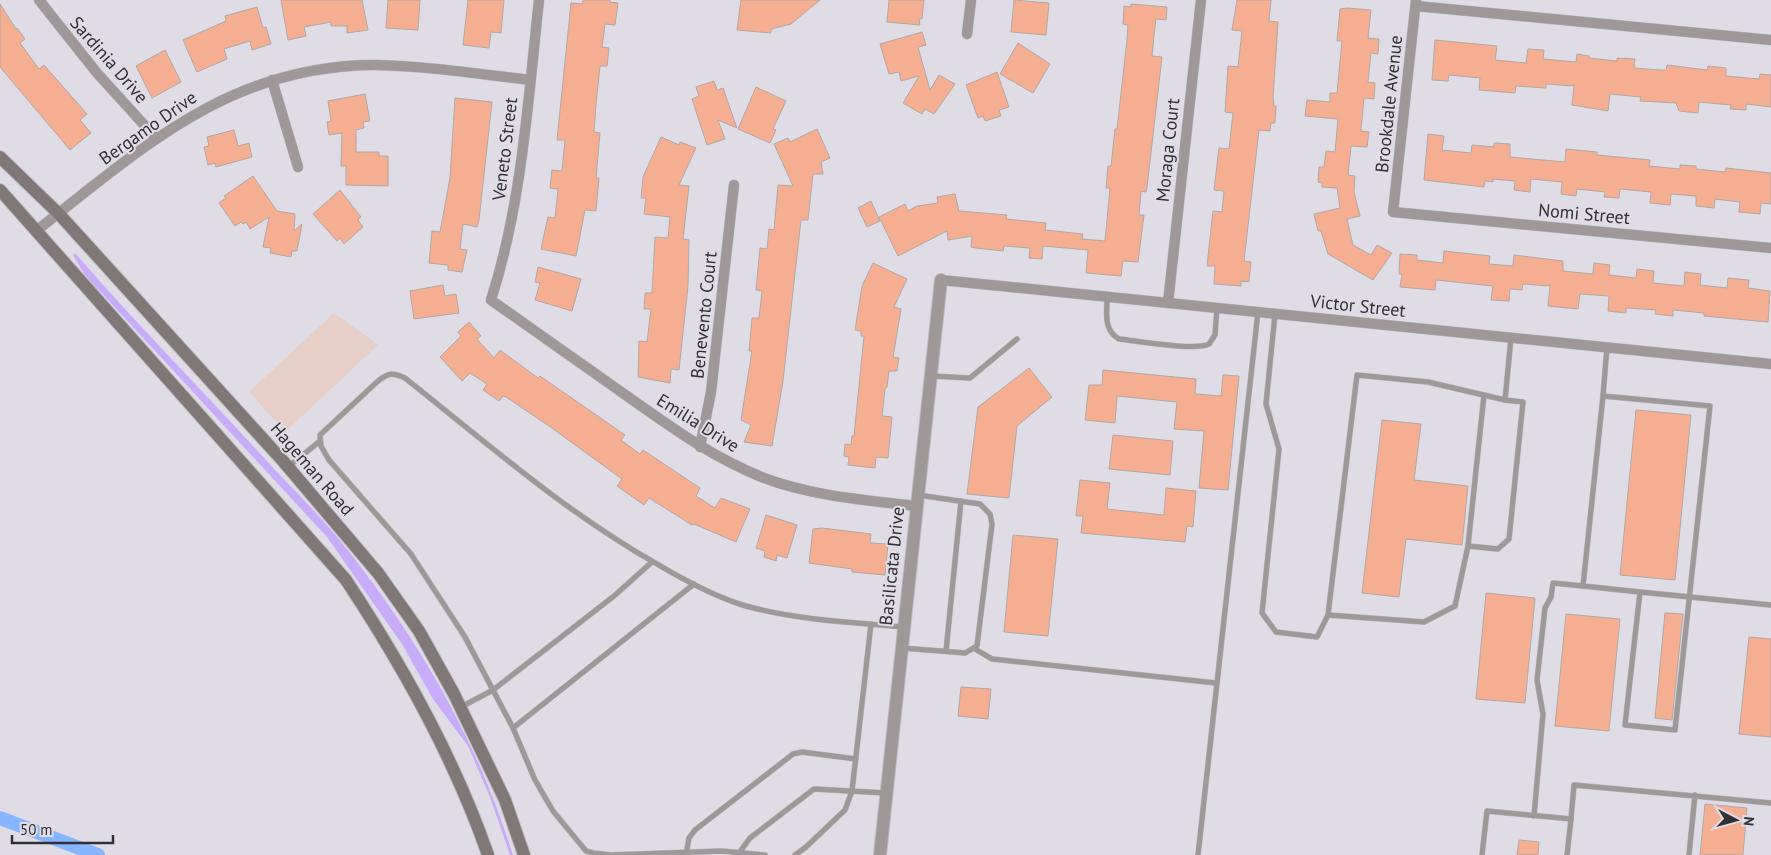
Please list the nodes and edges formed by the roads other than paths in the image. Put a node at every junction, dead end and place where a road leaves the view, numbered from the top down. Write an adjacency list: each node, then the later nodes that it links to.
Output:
1 (40, 0): 10 (street, Sardinia Drive)
2 (539, 0): 9 (street, Veneto Street)
3 (970, 0): 6 (street)
4 (1201, 0): 22 (street, Moraga Court)
5 (1416, 3): 7 (street); 15 (street, Brookdale Avenue)
6 (967, 34)
7 (1771, 40)
8 (272, 80): 9 (street, Bergamo Drive); 10 (street, Bergamo Drive); 12 (street)
9 (530, 80): 21 (street, Veneto Street)
10 (156, 138): 16 (street, Bergamo Drive)
11 (0, 157): 16 (main road, Hageman Road)
12 (298, 167)
13 (734, 185): 35 (street, Benevento Court)
14 (0, 190): 17 (main road)
15 (1393, 212): 18 (street, Nomi Street)
16 (59, 214): 17 (street, Bergamo Drive); 36 (main road, Hageman Road)
17 (36, 232): 65 (main road)
18 (1771, 248)
19 (941, 280): 20 (street, Victor Street); 30 (street, Basilicata Drive)
20 (1107, 297): 22 (street, Victor Street); 23 (lane)
21 (491, 300): 35 (street, Emilia Drive)
22 (1168, 303): 23 (street, Victor Street)
23 (1217, 308): 24 (street, Victor Street)
24 (1258, 312): 25 (street, Victor Street); 52 (lane)
25 (1275, 314): 26 (street, Victor Street); 46 (lane)
26 (1511, 338): 28 (street, Victor Street); 33 (lane)
27 (1018, 339): 30 (lane)
28 (1607, 347): 29 (street, Victor Street); 32 (lane)
29 (1771, 364)
30 (931, 376): 37 (street, Basilicata Drive)
31 (1484, 395): 33 (lane); 39 (lane); 46 (lane)
32 (1603, 396): 42 (lane); 44 (lane)
33 (1505, 400): 39 (lane)
34 (320, 441): 36 (lane); 40 (lane); 53 (lane)
35 (700, 447): 37 (street, Emilia Drive)
36 (288, 467): 54 (main road, Hageman Road)
37 (917, 501): 38 (lane); 48 (street, Basilicata Drive)
38 (961, 501): 50 (lane); 51 (lane)
39 (1468, 546): 46 (lane)
40 (652, 562): 41 (lane); 53 (lane)
41 (694, 584): 47 (lane); 55 (lane)
42 (1583, 586): 43 (lane); 61 (lane)
43 (1640, 592): 44 (lane); 44 (lane)
44 (1690, 597): 45 (lane)
45 (1771, 606)
46 (1328, 615)
47 (871, 624): 48 (lane); 56 (lane)
48 (904, 627): 49 (street, Basilicata Drive)
49 (901, 648): 51 (lane); 58 (street, Basilicata Drive)
50 (975, 649): 51 (lane); 52 (lane)
51 (946, 652)
52 (1216, 683): 70 (lane)
53 (493, 690): 54 (lane); 55 (lane)
54 (461, 708): 66 (main road, Hageman Road)
55 (513, 728): 64 (lane)
56 (856, 760): 57 (lane); 64 (lane)
57 (852, 791): 58 (lane); 63 (lane); 68 (lane)
58 (886, 793): 69 (street, Basilicata Drive)
59 (1694, 795): 60 (lane); 62 (lane); 73 (lane)
60 (1771, 802)
61 (1534, 816): 62 (lane); 71 (lane)
62 (1571, 819): 72 (lane)
63 (739, 852): 64 (lane); 67 (lane)
64 (686, 854)
65 (488, 855)
66 (524, 855)
67 (765, 855)
68 (795, 855)
69 (880, 855)
70 (1198, 855)
71 (1482, 855)
72 (1567, 855)
73 (1689, 855)

